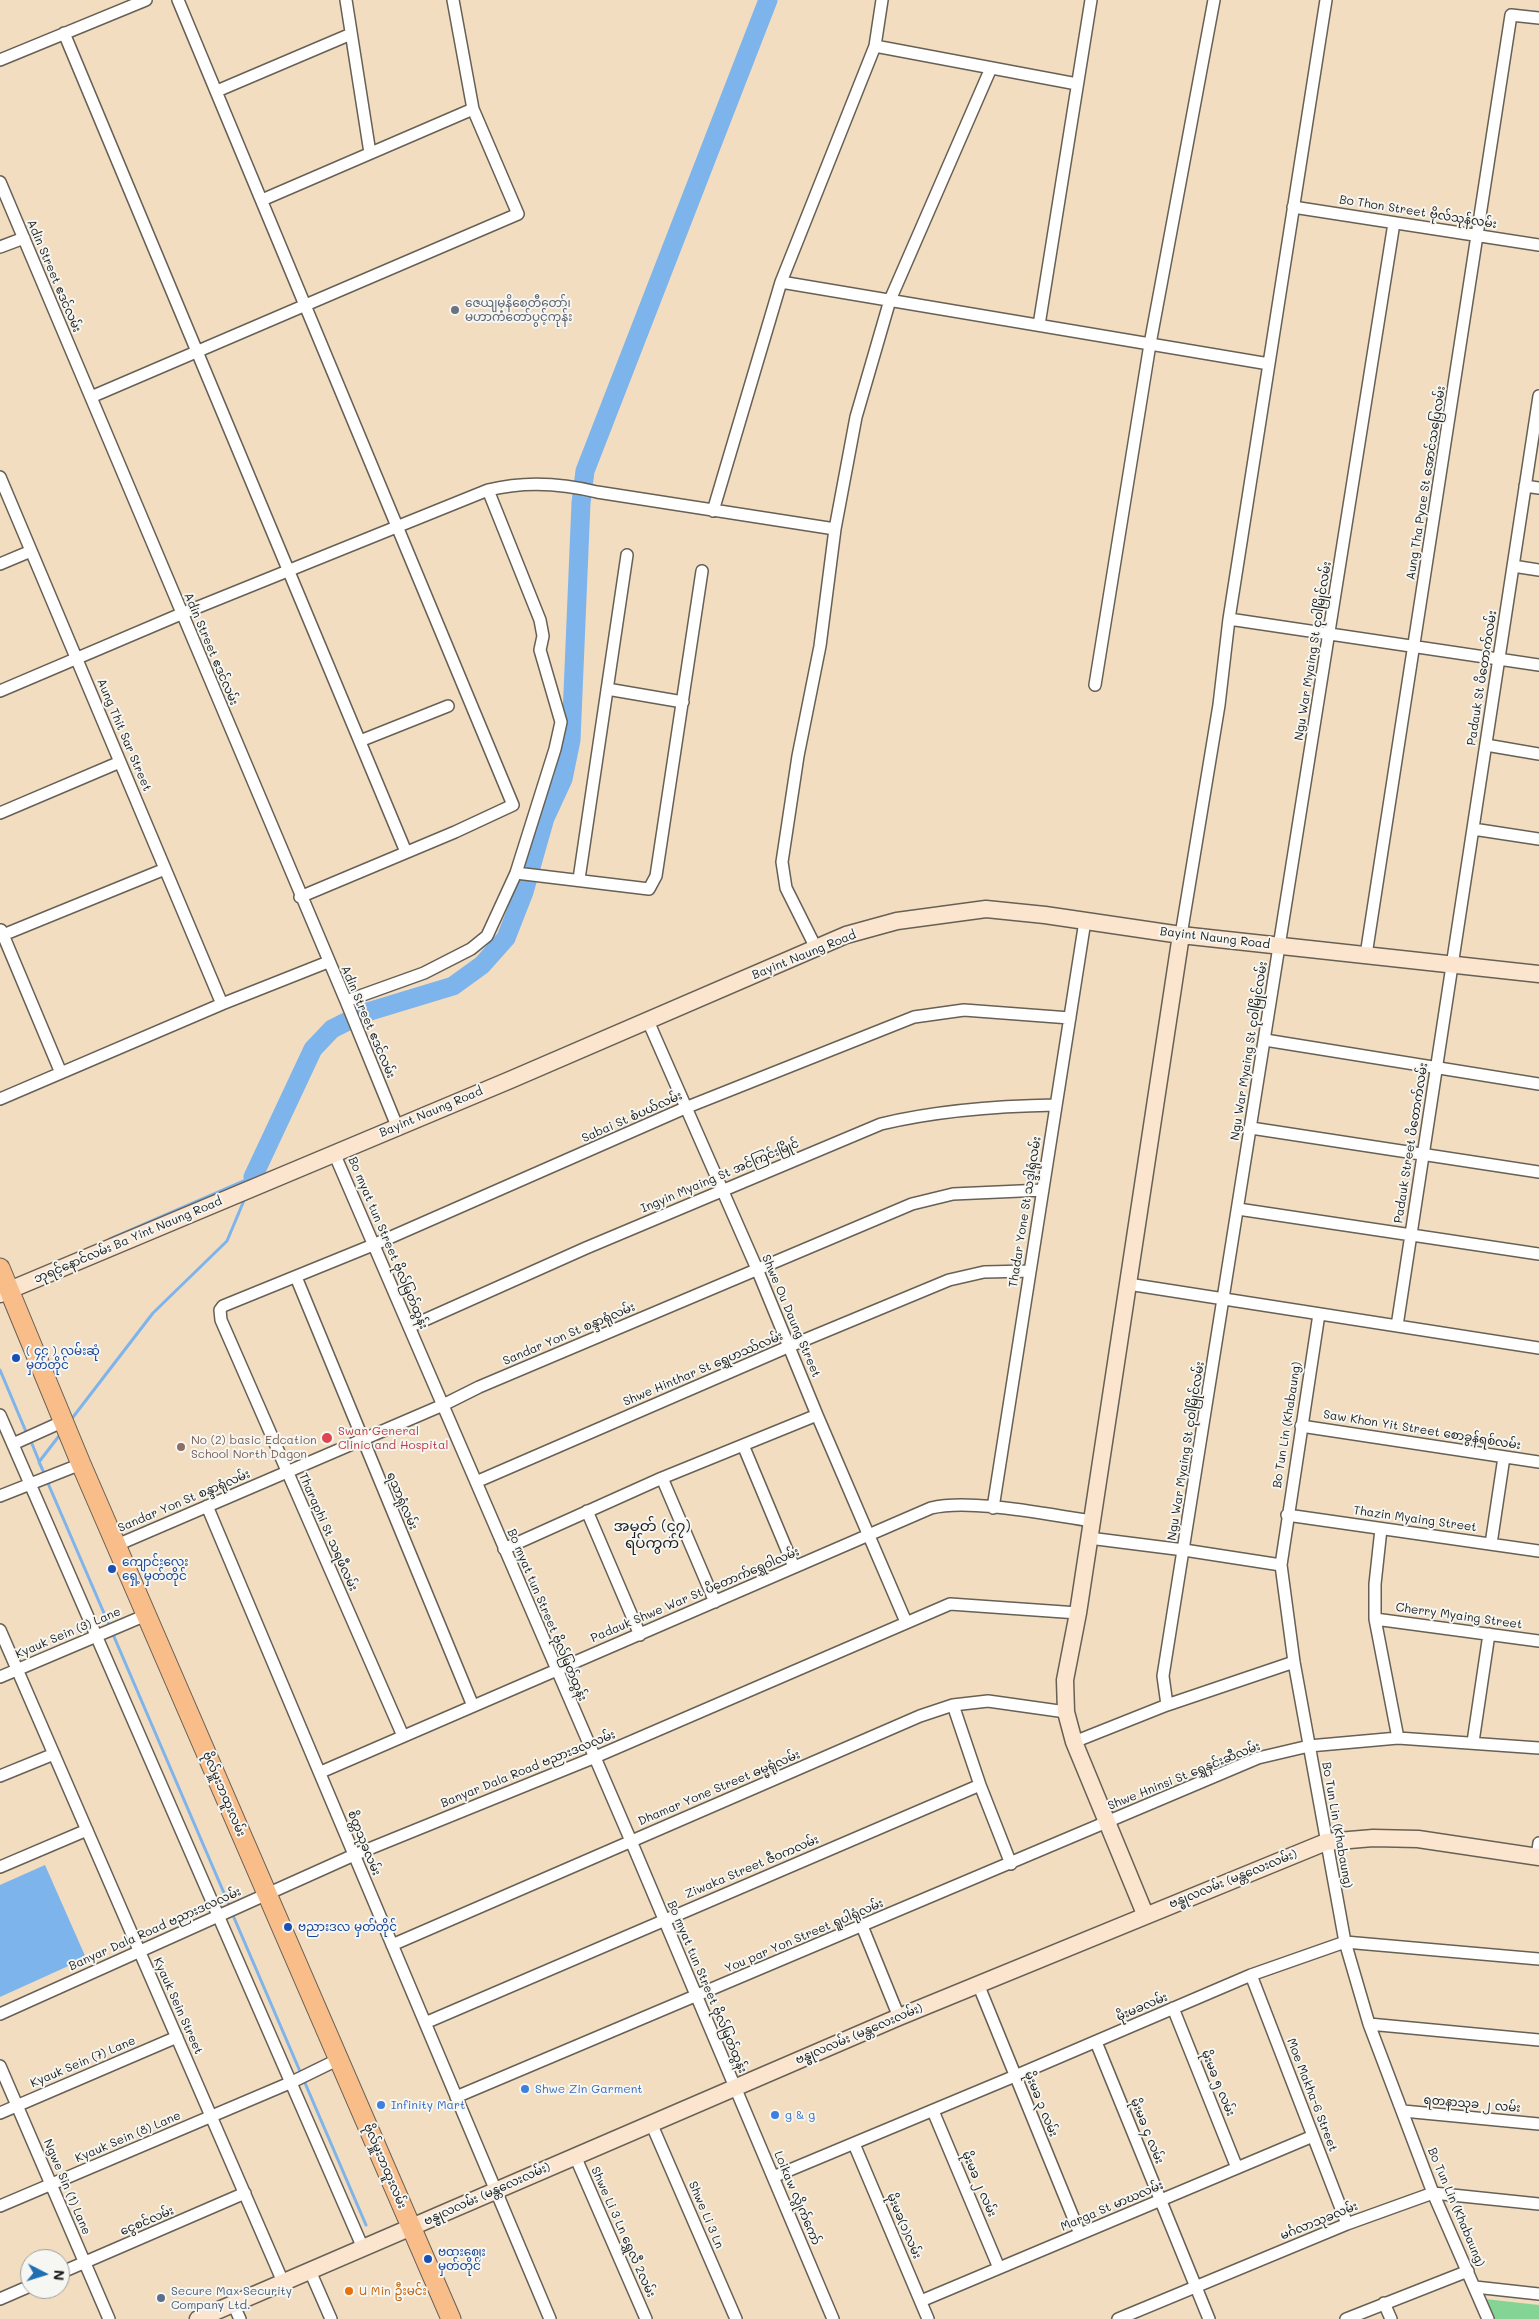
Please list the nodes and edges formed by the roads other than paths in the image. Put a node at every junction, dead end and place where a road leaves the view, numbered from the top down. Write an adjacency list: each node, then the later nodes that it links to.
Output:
1 (146, 0): 10 (street)
2 (178, 0): 16 (street)
3 (346, 0): 11 (street)
4 (453, 0): 17 (street)
5 (882, 0): 12 (street)
6 (1091, 0): 15 (street)
7 (1214, 0): 31 (street)
8 (1326, 0): 21 (street)
9 (1539, 18): 23 (street, Aung Tha Pyae St အောင်သပြေလမ်း)
10 (64, 33): 13 (street); 32 (street)
11 (351, 34): 16 (street); 18 (street)
12 (875, 46): 14 (street); 27 (street)
13 (0, 60)
14 (991, 68): 15 (street); 28 (street)
15 (1077, 84): 30 (street)
16 (217, 91): 20 (street)
17 (473, 110): 18 (street); 29 (street)
18 (370, 153): 20 (street)
19 (0, 182): 24 (street, Adin Street ဧဒင်လမ်း)
20 (262, 200): 29 (street)
21 (1293, 207): 22 (street, Bo Thon Street ဗိုလ်သုန်လမ်း); 33 (street)
22 (1394, 223): 23 (street, Bo Thon Street ဗိုလ်သုန်လမ်း); 52 (street, Ngu War Myaing St ငုဝါမြိုင်လမ်း)
23 (1478, 235): 25 (street, Bo Thon Street ဗိုလ်သုန်လမ်း); 53 (street, Aung Tha Pyae St အောင်သပြေလမ်း)
24 (24, 238): 26 (street); 35 (street, Adin Street ဧဒင်လမ်း)
25 (1539, 245)
26 (0, 247)
27 (781, 282): 28 (street); 40 (street)
28 (890, 300): 30 (street); 42 (street)
29 (305, 307): 32 (street); 41 (street)
30 (1039, 325): 31 (street)
31 (1150, 344): 33 (street); 57 (street)
32 (197, 351): 35 (street); 48 (street)
33 (1269, 364): 51 (street)
34 (1539, 396): 37 (street, Padauk St ပိတောက်လမ်း)
35 (90, 398): 50 (street, Adin Street ဧဒင်လမ်း)
36 (0, 477): 43 (street, Aung Thit Sar Street)
37 (1525, 486): 38 (street); 46 (street, Padauk St ပိတောက်လမ်း)
38 (1539, 488)
39 (488, 490): 40 (street); 41 (street); 71 (street)
40 (713, 511): 42 (street)
41 (396, 527): 48 (street); 69 (street)
42 (835, 529): 78 (street)
43 (31, 551): 45 (street); 54 (street, Aung Thit Sar Street)
44 (627, 555): 58 (street)
45 (0, 564)
46 (1513, 566): 47 (street); 55 (street, Padauk St ပိတောက်လမ်း)
47 (1539, 570)
48 (289, 571): 50 (street); 62 (street)
49 (702, 571): 60 (street)
50 (181, 614): 54 (street); 73 (street, Adin Street ဧဒင်လမ်း)
51 (1229, 619): 52 (street); 76 (street)
52 (1329, 634): 53 (street); 77 (street, Ngu War Myaing St ငုဝါမြိုင်လမ်း)
53 (1414, 646): 55 (street); 79 (street, Aung Tha Pyae St အောင်သပြေလမ်း)
54 (76, 657): 59 (street); 65 (street, Aung Thit Sar Street)
55 (1499, 658): 56 (street); 63 (street, Padauk St ပိတောက်လမ်း)
56 (1539, 664)
57 (1095, 685)
58 (607, 689): 60 (street); 72 (street)
59 (0, 691)
60 (683, 702): 72 (street)
61 (448, 706): 62 (street)
62 (360, 741): 69 (street)
63 (1486, 746): 64 (street); 67 (street, Padauk St ပိတောက်လမ်း)
64 (1539, 754)
65 (120, 762): 66 (street); 70 (street, Aung Thit Sar Street)
66 (0, 813)
67 (1473, 829): 68 (street); 81 (street, Padauk St ပိတောက်လမ်း)
68 (1539, 839)
69 (406, 852): 73 (street)
70 (166, 869): 75 (street); 83 (street, Aung Thit Sar Street)
71 (521, 873): 72 (street); 84 (street)
72 (579, 879)
73 (300, 897): 80 (street, Adin Street ဧဒင်လမ်း)
74 (1085, 921): 76 (street, Bayint Naung Road); 78 (street, Bayint Naung Road); 85 (street, Thadar Yone St သဒ္ဒါရုံလမ်း)
75 (1, 931): 89 (street)
76 (1181, 935): 77 (street, Bayint Naung Road); 110 (street)
77 (1280, 946): 79 (street, Bayint Naung Road); 87 (street, Ngu War Myaing St ငုဝါမြိုင်လမ်း)
78 (816, 948): 86 (street, Bayint Naung Road)
79 (1366, 955): 81 (street, Bayint Naung Road)
80 (328, 962): 83 (street); 84 (street, Adin Street ဧဒင်လမ်း)
81 (1452, 964): 82 (street, Bayint Naung Road); 88 (street, Padauk Street ပိတောက်လမ်း)
82 (1539, 974)
83 (222, 1004): 89 (street)
84 (348, 1006): 94 (street, Adin Street ဧဒင်လမ်း)
85 (1070, 1018): 92 (street, Thadar Yone St သဒ္ဒါရုံလမ်း); 93 (street, Sabai St စံပယ်လမ်း)
86 (648, 1021): 93 (street, Shwe Ou Daung Street); 94 (street, Bayint Naung Road)
87 (1265, 1040): 88 (street); 95 (street, Ngu War Myaing St ငုဝါမြိုင်လမ်း)
88 (1437, 1066): 90 (street); 97 (street, Padauk Street ပိတောက်လမ်း)
89 (61, 1073): 91 (street)
90 (1539, 1084)
91 (0, 1099)
92 (1056, 1105): 100 (street, Thadar Yone St သဒ္ဒါရုံလမ်း); 101 (street, Ingyin Myaing St အင်ကြင်းမြိုင်)
93 (685, 1108): 101 (street, Shwe Ou Daung Street); 104 (street, Sabai St စံပယ်လမ်း)
94 (397, 1126): 96 (street, Bayint Naung Road)
95 (1251, 1128): 97 (street); 102 (street, Ngu War Myaing St ငုဝါမြိုင်လမ်း)
96 (334, 1153): 99 (street, Bayint Naung Road); 104 (street, Bo myat tun Street ဗိုလ်မြတ်ထွန်း)
97 (1423, 1154): 98 (street); 103 (street, Padauk Street ပိတောက်လမ်း)
98 (1539, 1172)
99 (255, 1186): 111 (street, ဘုရင့်နောင်လမ်း Ba Yint Naung Road)
100 (1043, 1190): 107 (street, Sandar Yon St စန္ဒာရုံလမ်း); 108 (street, Thadar Yone St သဒ္ဒါရုံလမ်း)
101 (721, 1191): 107 (street, Shwe Ou Daung Street); 115 (street, Ingyin Myaing St အင်ကြင်းမြိုင်)
102 (1238, 1209): 103 (street); 112 (street, Ngu War Myaing St ငုဝါမြိုင်လမ်း)
103 (1411, 1235): 105 (street); 116 (street, Padauk Street ပိတောက်လမ်း)
104 (374, 1245): 109 (street, Sabai St စံပယ်လမ်း); 115 (street, Bo myat tun Street ဗိုလ်မြတ်ထွန်း)
105 (1539, 1254)
106 (0, 1268): 111 (main road, ဗိုလ်မှူးဘထူးလမ်း)
107 (757, 1269): 117 (street, Shwe Ou Daung Street); 119 (street, Sandar Yon St စန္ဒာရုံလမ်း)
108 (1030, 1271): 117 (street, Shwe Hinthar St ရွှေဟဿ်လမ်း); 136 (street, Thadar Yone St သဒ္ဒါရုံလမ်း)
109 (296, 1277): 113 (street, Sabai St စံပယ်လမ်း); 124 (street, ရသာရုံလမ်း)
110 (1128, 1284): 112 (street); 139 (street)
111 (5, 1292): 122 (main road, ဗိုလ်မှူးဘထူးလမ်း)
112 (1224, 1299): 114 (street); 146 (street, Ngu War Myaing St ငုဝါမြိုင်လမ်း)
113 (220, 1310): 130 (street, Tharaphi St သရဖီလမ်း)
114 (1319, 1314): 116 (street); 123 (street, Bo Tun Lin (Khabaung))
115 (409, 1326): 119 (street, Bo myat tun Street ဗိုလ်မြတ်ထွန်း)
116 (1397, 1326): 118 (street)
117 (790, 1346): 121 (street, Shwe Ou Daung Street); 133 (street, Shwe Hinthar St ရွှေဟဿ်လမ်း)
118 (1539, 1348)
119 (443, 1405): 124 (street, Sandar Yon St စန္ဒာရုံလမ်း); 133 (street, Bo myat tun Street ဗိုလ်မြတ်ထွန်း)
120 (0, 1415): 125 (street)
121 (817, 1415): 126 (street); 141 (street, Shwe Ou Daung Street)
122 (57, 1424): 125 (street); 129 (main road, ဗိုလ်မှူးဘထူးလမ်း)
123 (1301, 1426): 127 (street, Saw Khon Yit Street စောခွန်ရစ်လမ်း); 138 (street, Bo Tun Lin (Khabaung))
124 (362, 1440): 130 (street, Sandar Yon St စန္ဒာရုံလမ်း); 166 (street, ရသာရုံလမ်း)
125 (16, 1442): 132 (street)
126 (743, 1445): 131 (street); 149 (street)
127 (1504, 1456): 128 (street, Saw Khon Yit Street စောခွန်ရစ်လမ်း); 143 (street)
128 (1539, 1462)
129 (73, 1467): 132 (street); 144 (main road, ဗိုလ်မှူးဘထူးလမ်း)
130 (287, 1472): 135 (street, Sandar Yon St စန္ဒာရုံလမ်း); 168 (street, Tharaphi St သရဖီလမ်း)
131 (662, 1478): 137 (street); 150 (street)
132 (35, 1481): 134 (street); 157 (street)
133 (476, 1482): 145 (street, Bo myat tun Street ဗိုလ်မြတ်ထွန်း)
134 (0, 1496)
135 (207, 1506): 144 (street, Sandar Yon St စန္ဒာရုံလမ်း); 176 (street, စိတ္တသုခလမ်း)
136 (993, 1508): 139 (street, Padauk Shwe War St ပိတောက်ရွှေဝါလမ်း); 141 (street, Padauk Shwe War St ပိတောက်ရွှေဝါလမ်း)
137 (587, 1512): 145 (street); 158 (street)
138 (1287, 1515): 140 (street, Thazin Myaing Street); 148 (street, Bo Tun Lin (Khabaung))
139 (1092, 1520): 142 (street)
140 (1382, 1529): 143 (street, Thazin Myaing Street); 153 (street)
141 (869, 1535): 149 (street, Padauk Shwe War St ပိတောက်ရွှေဝါလမ်း); 154 (street, Shwe Ou Daung Street)
142 (1089, 1538): 146 (street); 151 (street)
143 (1491, 1544): 147 (street, Thazin Myaing Street)
144 (117, 1545): 152 (main road, ဗိုလ်မှူးဘထူးလမ်း)
145 (504, 1549): 162 (street, Bo myat tun Street ဗိုလ်မြတ်ထွန်း)
146 (1184, 1550): 148 (street); 165 (street, Ngu War Myaing St ငုဝါမြိုင်လမ်း)
147 (1539, 1551)
148 (1281, 1565): 160 (street, Bo Tun Lin (Khabaung))
149 (794, 1567): 150 (street, Padauk Shwe War St ပိတောက်ရွှေဝါလမ်း)
150 (714, 1602): 158 (street, Padauk Shwe War St ပိတောက်ရွှေဝါလမ်း)
151 (1078, 1613): 154 (street, Banyar Dala Road ဗညားဒလလမ်း); 167 (street)
152 (146, 1615): 157 (street, Kyauk Sein (3) Lane); 187 (main road, ဗိုလ်မှူးဘထူးလမ်း)
153 (1375, 1619): 156 (street, Cherry Myaing Street); 169 (street)
154 (906, 1622): 175 (street, Banyar Dala Road ဗညားဒလလမ်း)
155 (0, 1630): 161 (street, Kyauk Sein Street)
156 (1489, 1634): 159 (street, Cherry Myaing Street); 171 (street)
157 (98, 1635): 161 (street, Kyauk Sein (3) Lane); 189 (street)
158 (640, 1635): 162 (street, Padauk Shwe War St ပိတောက်ရွှေဝါလမ်း)
159 (1539, 1641)
160 (1294, 1662): 165 (street); 172 (street, Bo Tun Lin (Khabaung))
161 (17, 1670): 163 (street, Kyauk Sein (3) Lane); 174 (street, Kyauk Sein Street)
162 (556, 1671): 166 (street, Padauk Shwe War St ပိတောက်ရွှေဝါလမ်း); 175 (street, Bo myat tun Street ဗိုလ်မြတ်ထွန်း)
163 (0, 1677)
164 (953, 1705): 167 (street, Dhamar Yone Street ဓမ္မရုံလမ်း); 178 (street); 181 (street, Dhamar Yone Street ဓမ္မရုံလမ်း)
165 (1167, 1705): 170 (street)
166 (473, 1706): 168 (street, Padauk Shwe War St ပိတောက်ရွှေဝါလမ်း)
167 (1066, 1712): 170 (street)
168 (403, 1736): 176 (street, Padauk Shwe War St ပိတောက်ရွှေဝါလမ်း)
169 (1398, 1738): 171 (street, Shwe Hninsi St ရွှေနှင်းဆီလမ်း); 172 (street, Shwe Hninsi St ရွှေနှင်းဆီလမ်း)
170 (1074, 1742): 179 (street)
171 (1473, 1742): 173 (street, Shwe Hninsi St ရွှေနှင်းဆီလမ်း)
172 (1309, 1746): 179 (street, Shwe Hninsi St ရွှေနှင်းဆီလမ်း); 182 (street, Bo Tun Lin (Khabaung))
173 (1539, 1748)
174 (54, 1754): 177 (street); 180 (street, Kyauk Sein Street)
175 (593, 1758): 181 (street, Bo myat tun Street ဗိုလ်မြတ်ထွန်း); 184 (street, Banyar Dala Road ဗညားဒလလမ်း)
176 (321, 1772): 184 (street, စိတ္တသုခလမ်း)
177 (0, 1776)
178 (980, 1785): 185 (street); 190 (street, Ziwaka Street ဇီဝကလမ်း)
179 (1107, 1823): 185 (street, You par Yon Street ရူပါရုံလမ်း); 188 (street)
180 (87, 1830): 186 (street); 194 (street, Kyauk Sein Street)
181 (631, 1841): 190 (street, Bo myat tun Street ဗိုလ်မြတ်ထွန်း); 193 (street, Dhamar Yone Street ဓမ္မရုံလမ်း)
182 (1326, 1842): 183 (street, ဗန္ဓုလလမ်း (မန္တလေးလမ်း)); 188 (street, ဗန္ဓုလလမ်း (မန္တလေးလမ်း)); 192 (street, Bo Tun Lin (Khabaung))
183 (1538, 1853)
184 (354, 1855): 187 (street, Banyar Dala Road ဗညားဒလလမ်း); 193 (street, စိတ္တသုခလမ်း)
185 (1011, 1864): 191 (street, You par Yon Street ရူပါရုံလမ်း)
186 (0, 1867)
187 (268, 1894): 189 (street, Banyar Dala Road ဗညားဒလလမ်း); 207 (main road, ဗိုလ်မှူးဘထူးလမ်း)
188 (1145, 1914): 197 (street, ဗန္ဓုလလမ်း (မန္တလေးလမ်း))
189 (217, 1917): 194 (street, Banyar Dala Road ဗညားဒလလမ်း); 210 (street)
190 (664, 1920): 198 (street, Bo myat tun Street ဗိုလ်မြတ်ထွန်း); 202 (street, Ziwaka Street ဇီဝကလမ်း)
191 (862, 1926): 198 (street, You par Yon Street ရူပါရုံလမ်း); 201 (street)
192 (1345, 1942): 195 (street, မိုးမခလမ်း); 196 (street, မိုးမခလမ်း); 203 (street, Bo Tun Lin (Khabaung))
193 (392, 1945): 202 (street, စိတ္တသုခလမ်း)
194 (139, 1952): 200 (street, Banyar Dala Road ဗညားဒလလမ်း); 204 (street, Kyauk Sein Street)
195 (1539, 1959)
196 (1251, 1975): 199 (street, မိုးမခလမ်း); 220 (street, Moe Makha-6 Street)
197 (978, 1984): 201 (street, ဗန္ဓုလလမ်း (မန္တလေးလမ်း)); 209 (street, မိုးမခ ၃ လမ်း)
198 (696, 1996): 211 (street, Bo myat tun Street ဗိုလ်မြတ်ထွန်း); 212 (street, You par Yon Street ရူပါရုံလမ်း)
199 (1173, 2008): 206 (street, မိုးမခလမ်း); 223 (street, မိုးမခ ၅ လမ်း)
200 (0, 2014)
201 (899, 2017): 211 (street, ဗန္ဓုလလမ်း (မန္တလေးလမ်း))
202 (425, 2023): 212 (street, စိတ္တသုခလမ်း)
203 (1369, 2024): 205 (street); 215 (street, Bo Tun Lin (Khabaung))
204 (177, 2037): 213 (street, Kyauk Sein (7) Lane); 217 (street, Kyauk Sein Street)
205 (1539, 2040)
206 (1096, 2042): 209 (street, မိုးမခလမ်း); 230 (street, မိုးမခ ၄ လမ်း)
207 (339, 2059): 210 (street, Kyauk Sein (8) Lane); 234 (main road, ဗိုလ်မှူးဘထူးလမ်း)
208 (0, 2066): 213 (street, Ngwe Sin (1) Lane)
209 (1015, 2076): 214 (street, မိုးမခလမ်း); 235 (street, မိုးမခ ၃ လမ်း)
210 (294, 2081): 217 (street, Kyauk Sein (8) Lane); 236 (street)
211 (736, 2087): 218 (street, ဗန္ဓုလလမ်း (မန္တလေးလမ်း)); 224 (street, Loikaw လွိုက်ကော်)
212 (456, 2097): 227 (street, စိတ္တသုခလမ်း)
213 (17, 2106): 216 (street, Kyauk Sein (7) Lane); 226 (street, Ngwe Sin (1) Lane)
214 (932, 2111): 221 (street, မိုးမခလမ်း); 239 (street, မိုးမခ ၂ လမ်း)
215 (1403, 2111): 219 (street, ရတနာသုခ ၂ လမ်း); 229 (street, Bo Tun Lin (Khabaung))
216 (0, 2113)
217 (211, 2116): 226 (street, Kyauk Sein (8) Lane); 228 (street, Kyauk Sein Street)
218 (651, 2123): 222 (street, ဗန္ဓုလလမ်း (မန္တလေးလမ်း)); 258 (street, Shwe Li 3 Ln)
219 (1539, 2124)
220 (1313, 2136): 223 (street, Marga St မာဃလမ်း); 233 (street, Moe Makha-6 Street)
221 (854, 2144): 224 (street, မိုးမခလမ်း); 225 (street, မိုးမခ(၁)လမ်း)
222 (575, 2156): 227 (street, ဗန္ဓုလလမ်း (မန္တလေးလမ်း)); 257 (street, Shwe Li 3 Ln ရွှေလီ 2လမ်း)
223 (1237, 2168): 230 (street, Marga St မာဃလမ်း)
224 (773, 2177): 259 (street, Loikaw လွိုက်ကော်)
225 (869, 2179): 248 (street); 260 (street, မိုးမခ(၁)လမ်း)
226 (51, 2185): 232 (street, Kyauk Sein (8) Lane); 237 (street, Ngwe Sin (1) Lane)
227 (495, 2190): 234 (street, ဗန္ဓုလလမ်း (မန္တလေးလမ်း)); 256 (street, စိတ္တသုခလမ်း)
228 (245, 2193): 237 (street, ငွေစင်လမ်း); 242 (street, Kyauk Sein Street)
229 (1433, 2193): 231 (street, မင်္ဂလာသုခလမ်း); 233 (street, မင်္ဂလာသုခလမ်း); 241 (street, Bo Tun Lin (Khabaung))
230 (1161, 2200): 235 (street, Marga St မာဃလမ်း); 243 (street, မိုးမခ ၄ လမ်း)
231 (1539, 2204)
232 (0, 2206)
233 (1347, 2224): 243 (street, မင်္ဂလာသုခလမ်း)
234 (412, 2227): 236 (street, ဗန္ဓုလလမ်း (မန္တလေးလမ်း)); 255 (main road, ဗိုလ်မှူးဘထူးလမ်း)
235 (1080, 2234): 239 (street, Marga St မာဃလမ်း)
236 (363, 2248): 240 (street, ဗန္ဓုလလမ်း (မန္တလေးလမ်း))
237 (84, 2262): 238 (street, ငွေစင်လမ်း); 251 (street, Ngwe Sin (1) Lane)
238 (70, 2268)
239 (999, 2268): 248 (street, Marga St မာဃလမ်း)
240 (310, 2271): 242 (street, ဗန္ဓုလလမ်း (မန္တလေးလမ်း)); 254 (street)
241 (1468, 2271): 244 (street, Bo Tun Lin (Khabaung)); 249 (street)
242 (283, 2282): 250 (street, ဗန္ဓုလလမ်း (မန္တလေးလမ်း))
243 (1196, 2286): 261 (street, မင်္ဂလာသုခလမ်း); 262 (street, မိုးမခ ၄ လမ်း)
244 (1474, 2287): 246 (street); 265 (street, Bo Tun Lin (Khabaung))
245 (20, 2290): 247 (street)
246 (1539, 2294)
247 (0, 2299)
248 (921, 2301): 260 (street)
249 (1384, 2303): 263 (street); 264 (street)
250 (233, 2304): 252 (street, ဗန္ဓုလလမ်း (မန္တလေးလမ်း)); 253 (street)
251 (109, 2319)
252 (198, 2319)
253 (240, 2319)
254 (331, 2319)
255 (451, 2319)
256 (550, 2319)
257 (646, 2319)
258 (736, 2319)
259 (833, 2319)
260 (928, 2319)
261 (1118, 2319)
262 (1209, 2319)
263 (1346, 2319)
264 (1391, 2319)
265 (1488, 2319)

